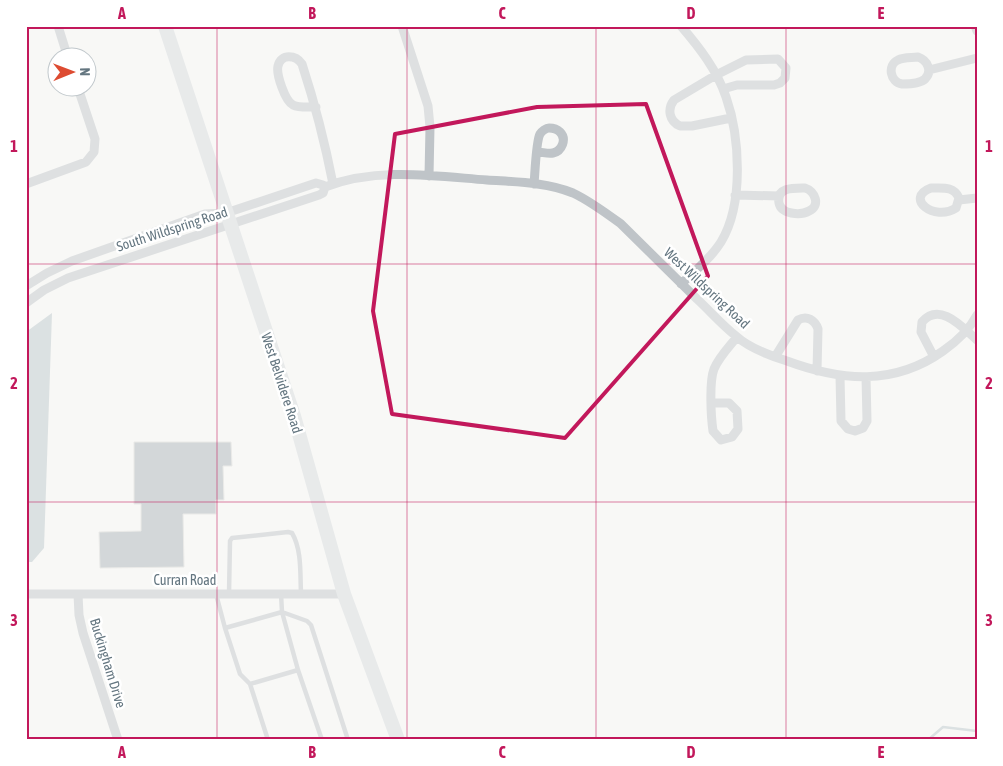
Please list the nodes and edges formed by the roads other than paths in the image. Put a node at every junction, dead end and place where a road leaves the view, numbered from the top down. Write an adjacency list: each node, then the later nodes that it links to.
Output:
1 (58, 26): 7 (street)
2 (165, 26): 24 (main road, West Belvidere Road)
3 (403, 26): 16 (street)
4 (681, 26): 10 (street)
5 (975, 26): 6 (street)
6 (977, 31)
7 (65, 48)
8 (977, 58): 9 (street)
9 (929, 70)
10 (716, 75): 11 (street); 11 (street); 14 (street)
11 (723, 89): 14 (street)
12 (81, 98): 17 (street)
13 (316, 107): 13 (street); 19 (street)
14 (731, 118): 20 (street)
15 (537, 152): 18 (street)
16 (429, 176): 18 (street, South Wildspring Road); 19 (street, South Wildspring Road)
17 (26, 184)
18 (534, 184): 27 (street, West Wildspring Road)
19 (329, 185): 24 (street, South Wildspring Road)
20 (735, 195): 21 (street); 27 (street)
21 (779, 196)
22 (977, 198): 23 (street)
23 (959, 200)
24 (228, 219): 25 (street, South Wildspring Road); 26 (street, South Wildspring Road); 46 (main road, West Belvidere Road)
25 (80, 258): 26 (street); 28 (street, South Wildspring Road)
26 (85, 272): 29 (street, South Wildspring Road)
27 (681, 284): 32 (street, West Wildspring Road)
28 (26, 286)
29 (26, 302)
30 (977, 315): 31 (street, West Wildspring Road)
31 (966, 331): 33 (street); 35 (street, West Wildspring Road); 35 (street)
32 (736, 337): 34 (street, West Wildspring Road); 39 (street)
33 (977, 340)
34 (775, 357): 36 (street, West Wildspring Road); 36 (street)
35 (934, 357): 38 (street, West Wildspring Road)
36 (817, 371): 37 (street, West Wildspring Road)
37 (840, 376): 38 (street, West Wildspring Road); 38 (street)
38 (866, 377)
39 (712, 403)
40 (26, 594): 41 (street, Curran Road)
41 (78, 594): 42 (street, Curran Road); 51 (street, Buckingham Drive)
42 (216, 594): 43 (street, Curran Road); 48 (lane)
43 (229, 594): 44 (street, Curran Road); 45 (lane)
44 (281, 594): 45 (street, Curran Road); 47 (lane)
45 (301, 594): 46 (street, Curran Road)
46 (344, 594): 55 (main road, West Belvidere Road)
47 (282, 612): 48 (lane); 49 (lane); 54 (lane)
48 (225, 628): 50 (lane)
49 (298, 670): 50 (lane); 53 (lane)
50 (250, 684): 52 (lane)
51 (118, 740)
52 (268, 740)
53 (322, 740)
54 (348, 740)
55 (398, 740)

